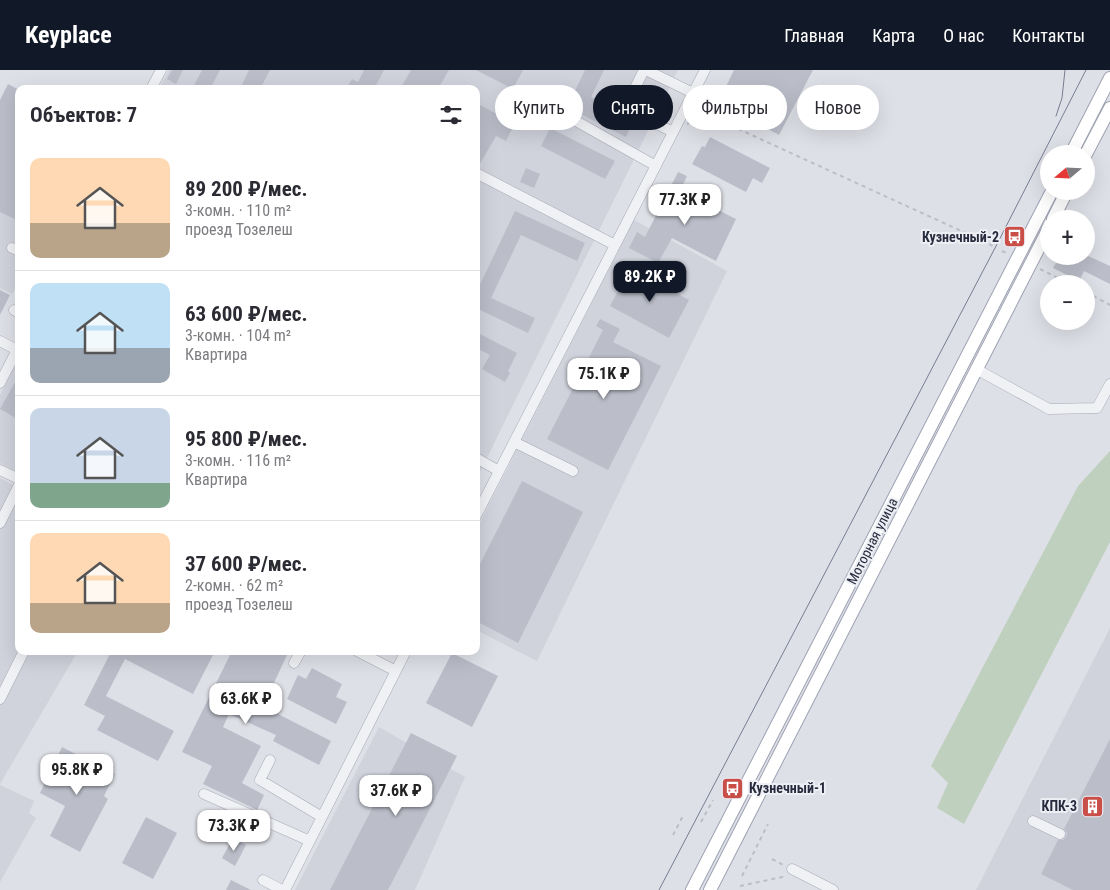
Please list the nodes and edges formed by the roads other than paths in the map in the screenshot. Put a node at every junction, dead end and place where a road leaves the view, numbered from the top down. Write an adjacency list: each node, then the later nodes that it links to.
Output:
1 (161, 70): 5 (street)
2 (645, 70): 7 (street); 11 (street)
3 (705, 70): 6 (street)
4 (1110, 78): 12 (main road)
5 (153, 85)
6 (697, 85)
7 (683, 88)
8 (1110, 108): 13 (main road)
9 (683, 113): 11 (street)
10 (583, 125): 14 (street)
11 (673, 132): 14 (street)
12 (1076, 145)
13 (1091, 145)
14 (656, 166): 17 (street)
15 (480, 175): 17 (street)
16 (1047, 200): 34 (main road, Моторная улица)
17 (615, 245): 25 (street)
18 (1040, 246): 22 (main road, Моторная улица)
19 (0, 341): 20 (street)
20 (15, 347)
21 (15, 354): 23 (street)
22 (976, 370): 24 (street); 35 (main road, Моторная улица)
23 (0, 383)
24 (1110, 384)
25 (514, 442): 28 (street); 29 (street)
26 (480, 460): 28 (street)
27 (0, 470): 30 (street)
28 (499, 471): 32 (street)
29 (573, 471)
30 (15, 477)
31 (15, 493): 33 (street)
32 (480, 506)
33 (0, 523)
34 (862, 561): 35 (main road); 52 (main road, Моторная улица)
35 (875, 568): 53 (main road, Моторная улица)
36 (22, 655): 42 (street)
37 (299, 655): 40 (street)
38 (365, 655): 41 (street)
39 (404, 655): 41 (street)
40 (294, 663)
41 (396, 671): 45 (street)
42 (0, 698)
43 (270, 760): 45 (street)
44 (204, 794): 48 (street)
45 (322, 817): 48 (street)
46 (1033, 821): 47 (street)
47 (1060, 834)
48 (310, 841): 51 (street)
49 (796, 871): 54 (street)
50 (263, 880): 51 (street)
51 (284, 890)
52 (692, 890)
53 (710, 890)
54 (833, 890)

